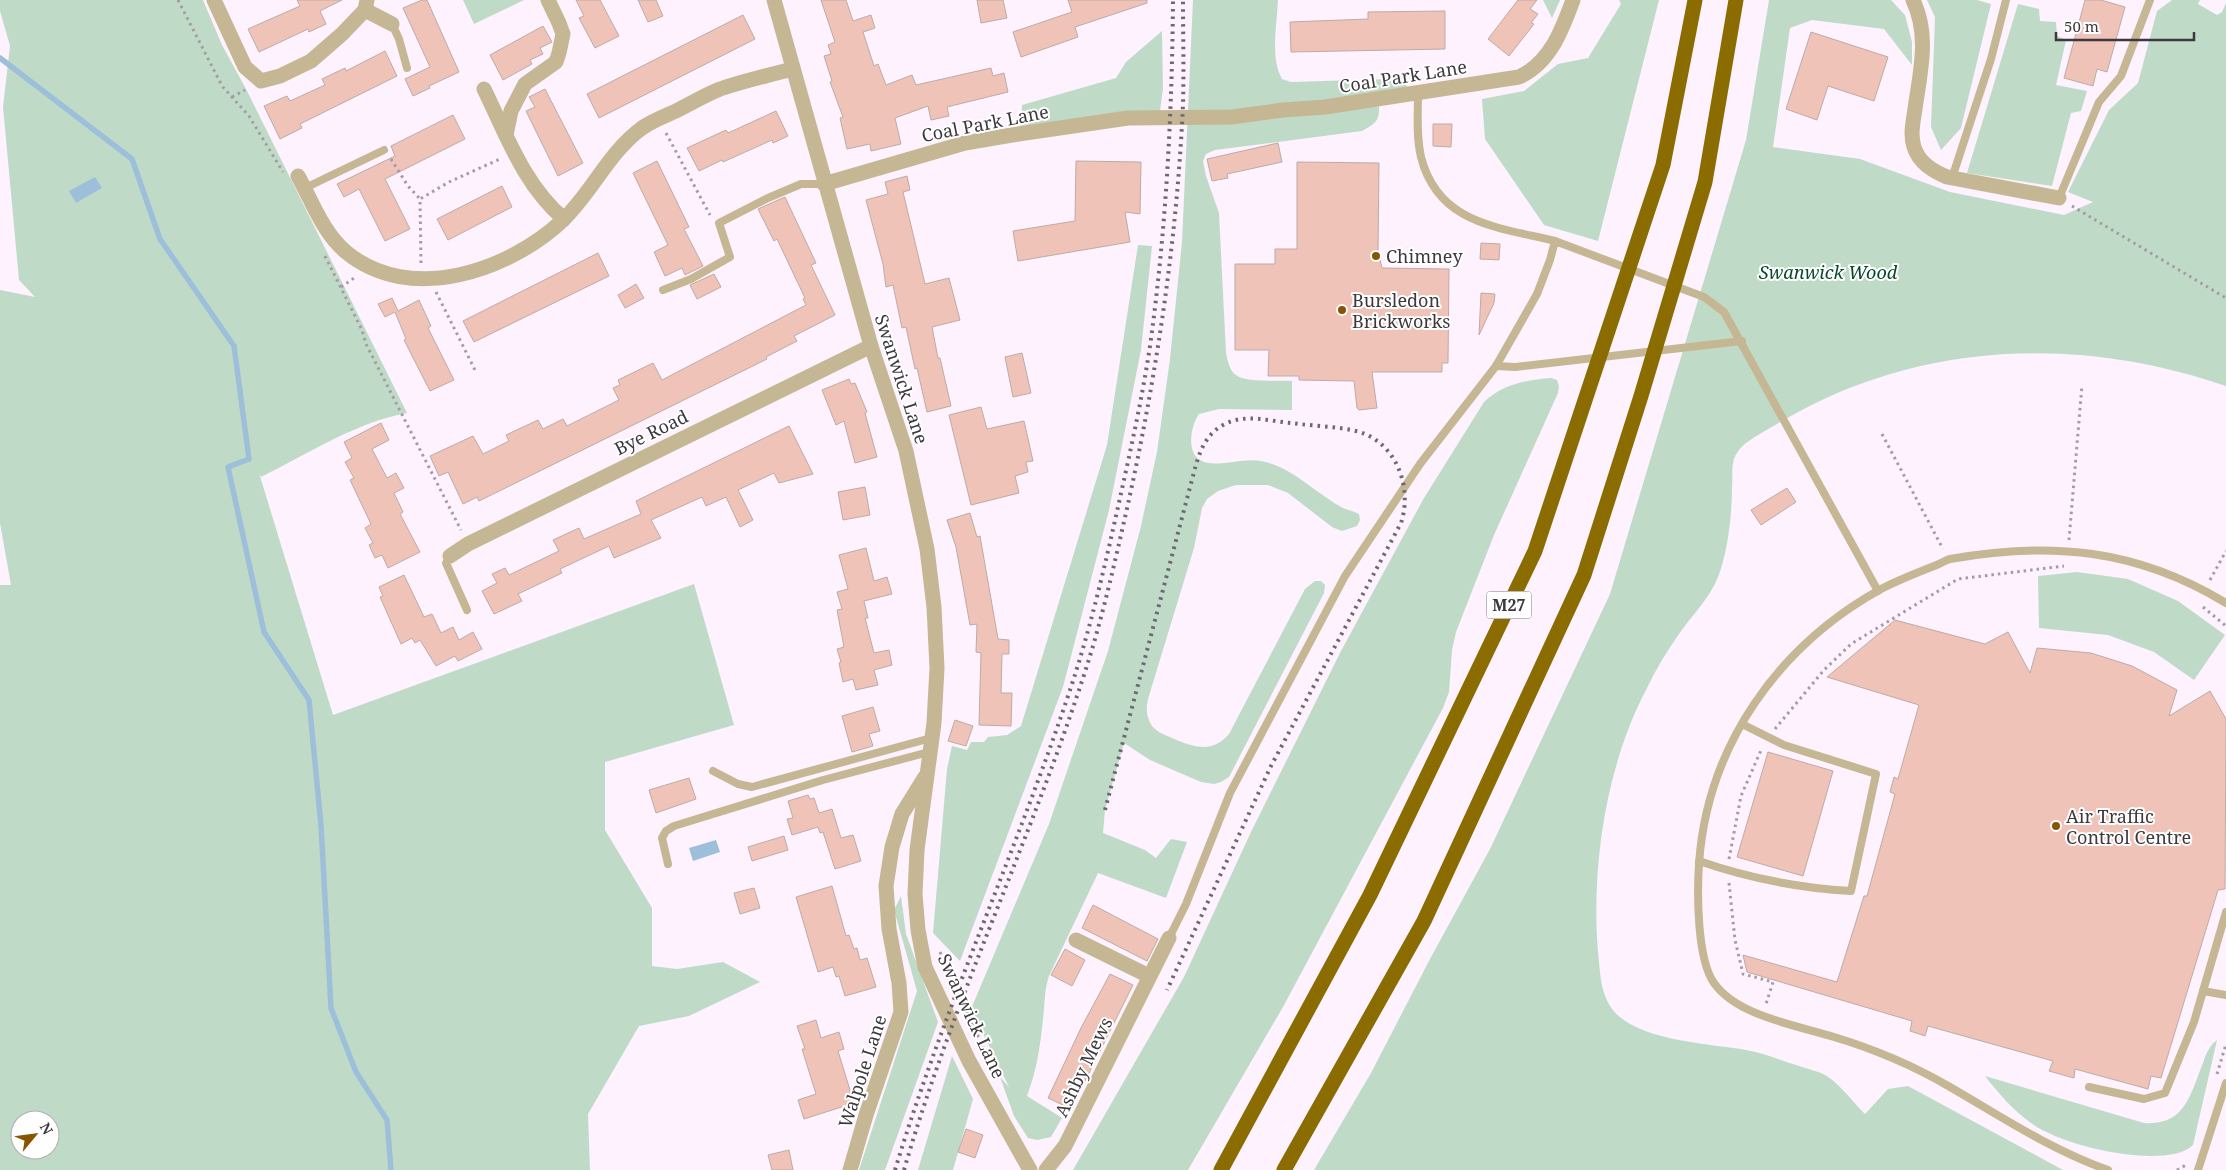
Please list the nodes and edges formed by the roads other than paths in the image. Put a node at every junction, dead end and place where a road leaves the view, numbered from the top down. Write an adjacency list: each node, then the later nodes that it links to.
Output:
1 (214, 0): 10 (street)
2 (548, 0): 16 (street)
3 (774, 0): 13 (street, Swanwick Lane)
4 (1572, 0): 15 (street, Coal Park Lane)
5 (1695, 0): 50 (highway, M27)
6 (1736, 0): 51 (highway)
7 (1913, 0): 18 (street)
8 (2006, 0): 18 (lane)
9 (2150, 0): 21 (lane)
10 (366, 5): 11 (street)
11 (392, 24): 12 (lane)
12 (408, 68)
13 (793, 69): 20 (street, Swanwick Lane); 22 (street)
14 (484, 90): 16 (street)
15 (1418, 92): 20 (street, Coal Park Lane); 23 (lane)
16 (506, 135): 22 (street)
17 (384, 150): 19 (lane)
18 (1952, 178): 21 (street)
19 (296, 180): 22 (street)
20 (824, 184): 24 (lane); 26 (street, Swanwick Lane)
21 (2059, 198)
22 (564, 219)
23 (1555, 241): 25 (lane); 27 (lane)
24 (663, 290)
25 (1742, 342): 27 (lane); 29 (lane)
26 (871, 346): 28 (street, Bye Road); 33 (street, Swanwick Lane)
27 (1496, 366): 39 (lane)
28 (450, 556): 31 (lane)
29 (1878, 591): 30 (lane); 32 (lane)
30 (2226, 603)
31 (467, 610)
32 (1742, 724): 36 (lane); 36 (lane)
33 (930, 745): 34 (lane); 35 (street, Swanwick Lane); 37 (lane)
34 (713, 771)
35 (926, 777): 42 (street, Swanwick Lane); 48 (street, Swanwick Lane)
36 (1699, 861): 52 (lane)
37 (668, 864)
38 (2226, 912): 43 (lane)
39 (1169, 938): 41 (street, Ashby Mews)
40 (1076, 940): 41 (street)
41 (1149, 976): 49 (street, Ashby Mews)
42 (899, 983): 47 (street, Walpole Lane)
43 (2203, 991): 44 (lane); 46 (lane)
44 (2226, 995)
45 (2226, 1083): 53 (lane)
46 (2090, 1087)
47 (850, 1170)
48 (1030, 1170)
49 (1046, 1170)
50 (1221, 1170)
51 (1284, 1170)
52 (2108, 1170)
53 (2200, 1170)

